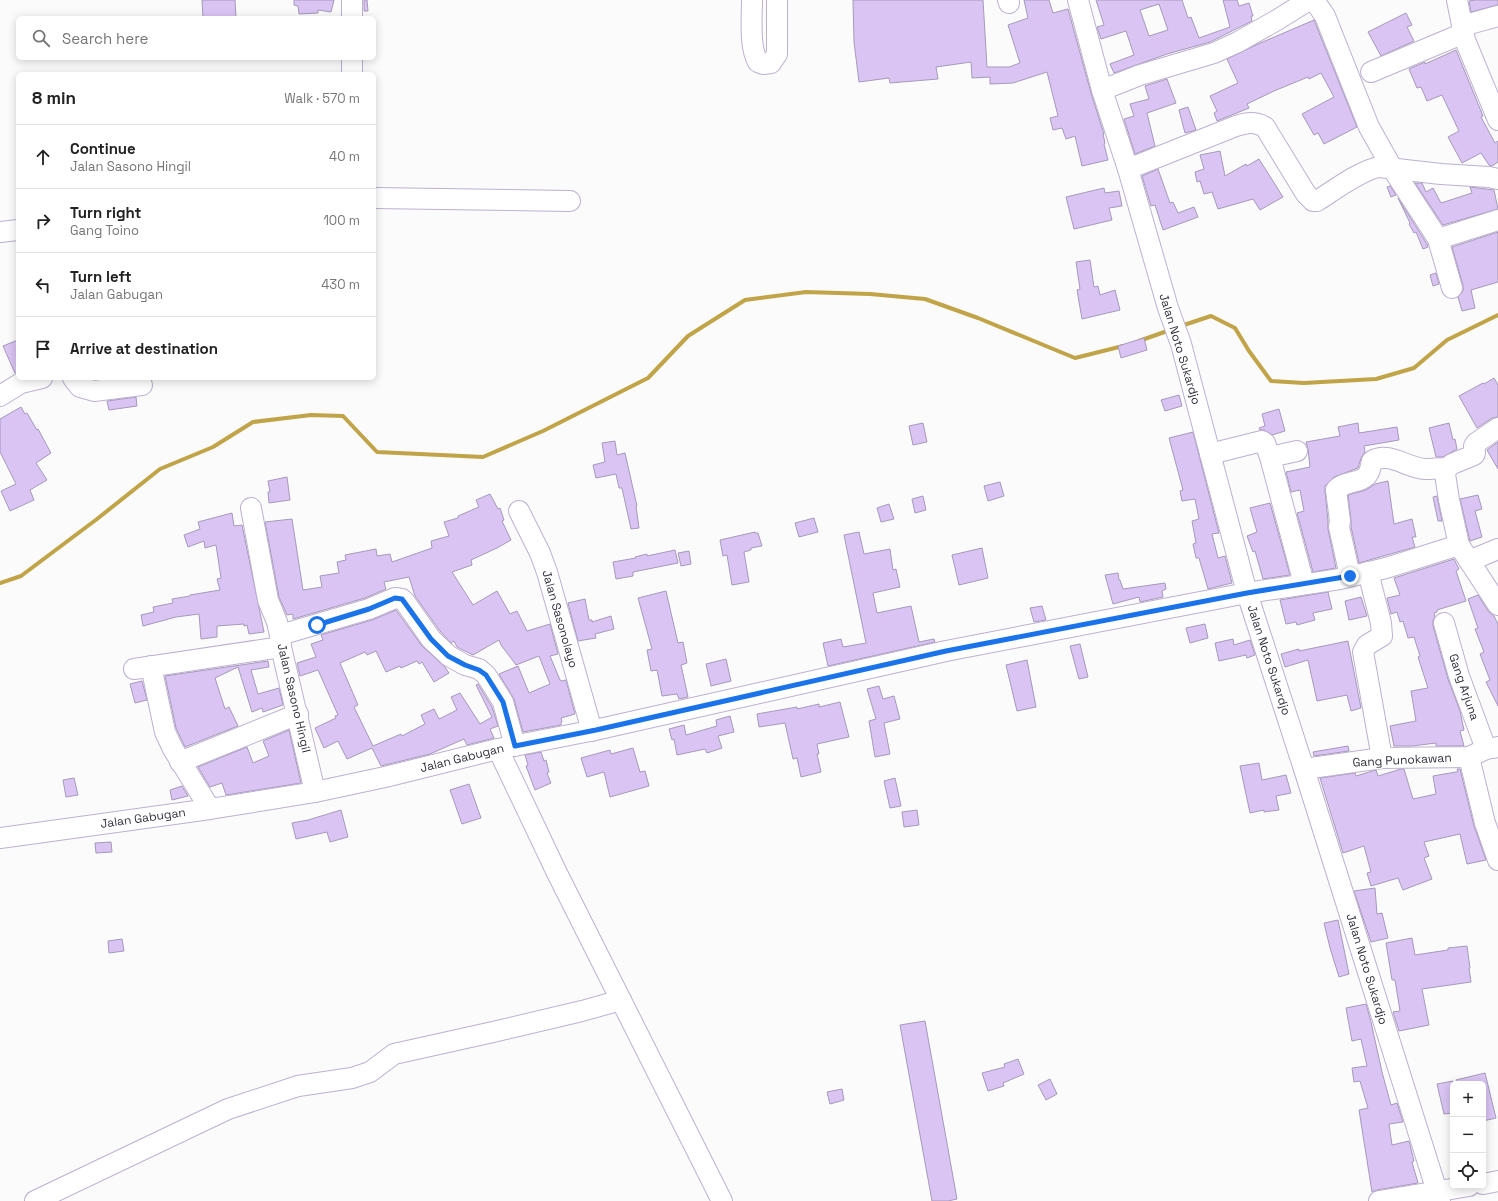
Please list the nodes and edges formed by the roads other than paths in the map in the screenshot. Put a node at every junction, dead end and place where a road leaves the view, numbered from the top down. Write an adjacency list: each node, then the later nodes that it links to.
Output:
1 (352, 0): 8 (street)
2 (752, 0): 3 (street)
3 (777, 0)
4 (1078, 0): 14 (street, Jalan Noto Sukardjo)
5 (1309, 0): 14 (street)
6 (1314, 0): 16 (street)
7 (1456, 0): 10 (street)
8 (352, 16)
9 (1498, 16): 10 (street)
10 (1463, 30): 13 (street); 15 (street)
11 (352, 60): 12 (street)
12 (352, 72)
13 (1371, 72)
14 (1102, 90): 17 (street, Jalan Noto Sukardjo)
15 (1498, 120)
16 (1392, 168): 17 (street); 18 (street); 24 (street)
17 (1128, 169): 32 (street, Jalan Noto Sukardjo)
18 (1498, 179)
19 (376, 198): 20 (street)
20 (570, 201)
21 (1498, 220): 24 (street)
22 (16, 230): 23 (street)
23 (0, 232)
24 (1438, 240): 25 (street)
25 (1452, 288)
26 (34, 380): 29 (street)
27 (75, 380): 28 (street)
28 (142, 385)
29 (0, 396)
30 (1498, 428): 34 (street)
31 (1297, 451): 33 (street)
32 (1210, 454): 33 (street); 41 (street, Jalan Noto Sukardjo)
33 (1270, 457): 40 (street)
34 (1447, 468): 38 (street); 39 (street)
35 (251, 508): 44 (street)
36 (519, 511): 46 (street, Jalan Sasonolayo)
37 (1498, 549): 38 (street, Jalan Gabugan)
38 (1464, 553): 39 (street, Jalan Gabugan); 42 (street)
39 (1359, 574): 40 (street, Jalan Gabugan); 49 (street)
40 (1304, 584): 41 (street, Jalan Gabugan)
41 (1247, 593): 46 (street, Jalan Gabugan); 51 (street, Jalan Noto Sukardjo)
42 (1498, 605)
43 (1444, 624): 48 (street, Gang Arjuna)
44 (280, 641): 45 (street, Jalan Sasono Hingil); 47 (street, Jalan Sasono Hingil); 50 (street)
45 (298, 714): 50 (street); 52 (street, Jalan Sasono Hingil)
46 (592, 731): 47 (street, Jalan Gabugan)
47 (506, 747): 52 (street, Jalan Gabugan); 56 (street)
48 (1484, 751): 49 (street, Gang Punokawan); 55 (street, Gang Arjuna)
49 (1382, 758): 51 (street, Gang Punokawan)
50 (180, 762): 53 (street)
51 (1304, 769): 60 (street, Jalan Noto Sukardjo)
52 (315, 792): 53 (street, Jalan Gabugan)
53 (210, 809): 54 (street, Jalan Gabugan)
54 (0, 838)
55 (1498, 860)
56 (621, 1000): 61 (street); 62 (street)
57 (1498, 1181): 58 (street)
58 (1486, 1183)
59 (1460, 1189): 60 (street)
60 (1438, 1196): 63 (street)
61 (36, 1201)
62 (722, 1201)
63 (1379, 1201)

